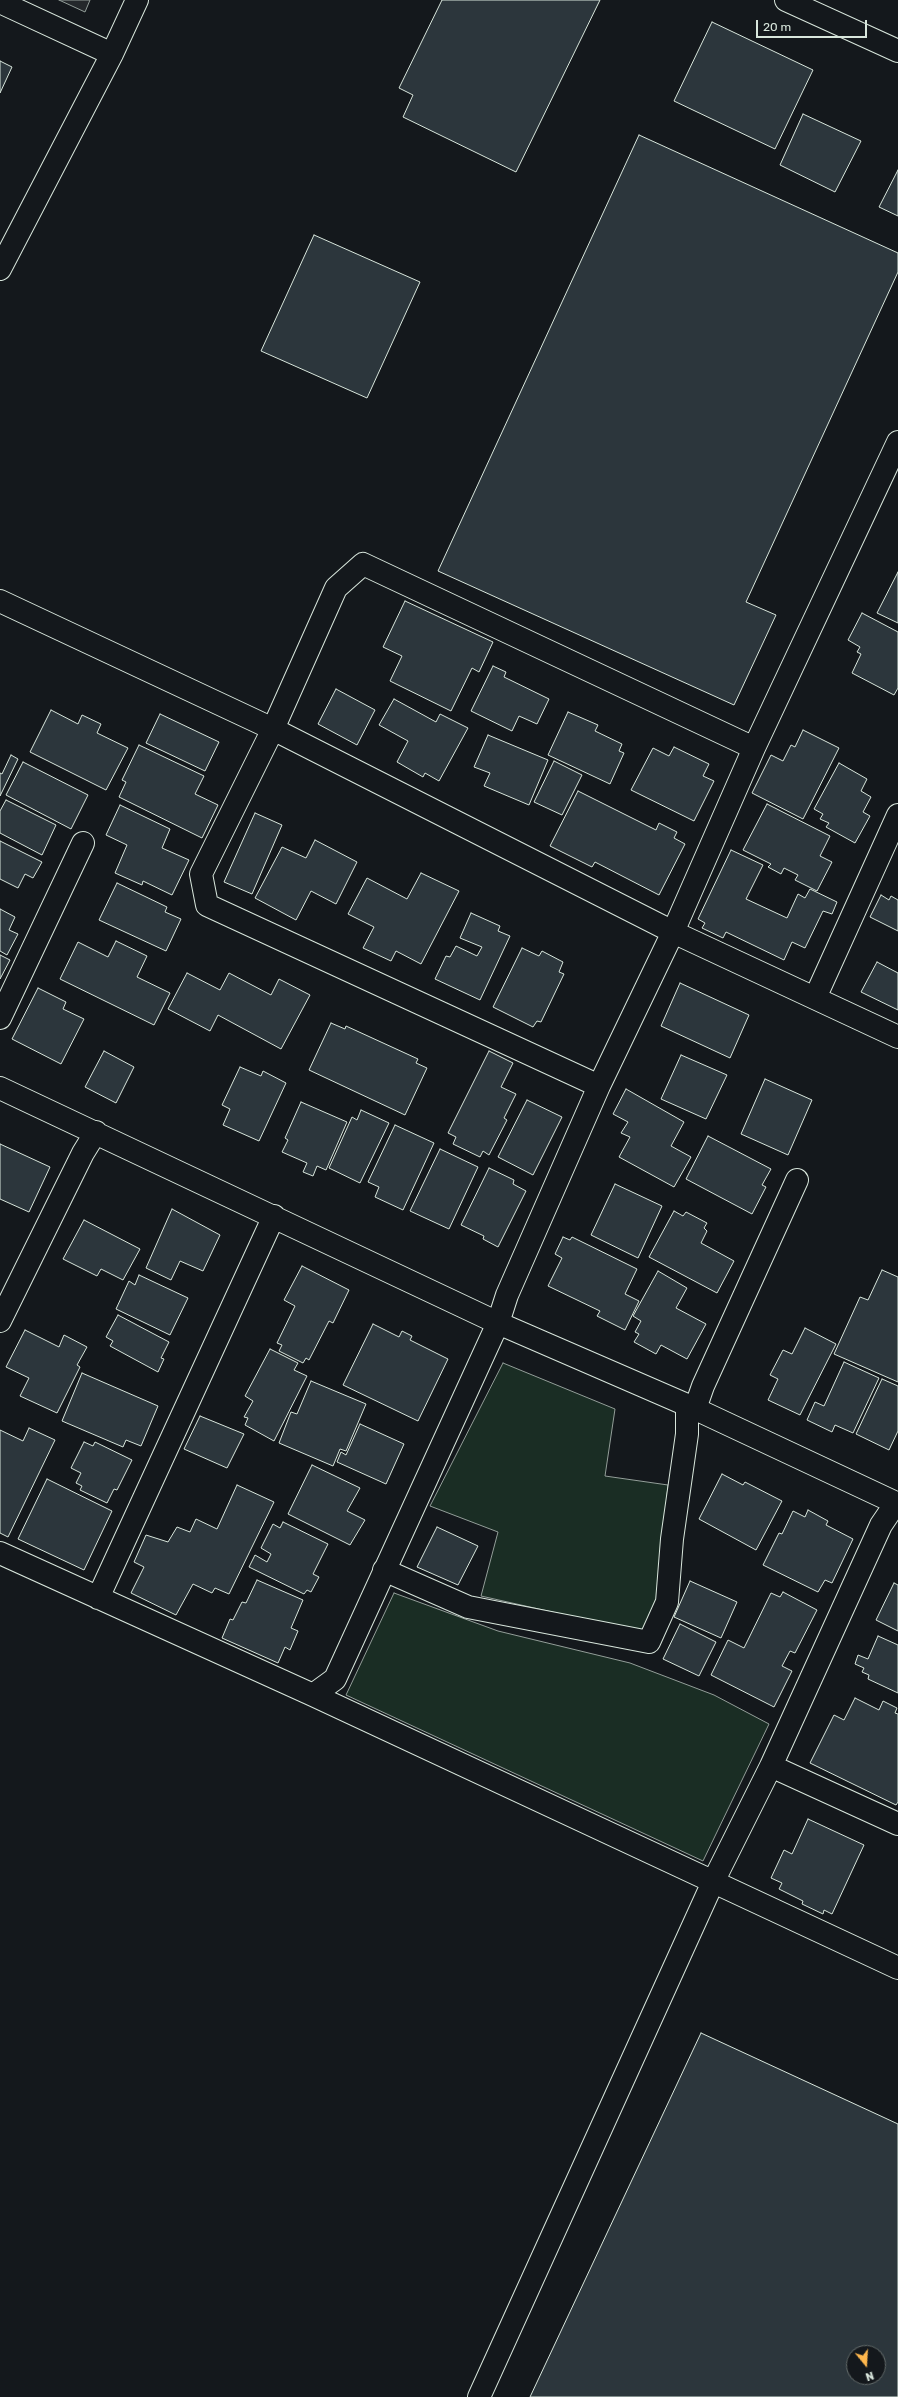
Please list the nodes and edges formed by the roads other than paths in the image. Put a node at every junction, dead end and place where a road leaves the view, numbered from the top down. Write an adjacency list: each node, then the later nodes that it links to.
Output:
1 (137, 0): 5 (street)
2 (786, 0): 4 (street)
3 (0, 2): 5 (street)
4 (898, 51)
5 (112, 54): 6 (street)
6 (0, 269)
7 (898, 442): 8 (street)
8 (893, 468): 11 (street)
9 (0, 601): 10 (street)
10 (273, 729): 11 (street); 14 (street); 18 (street)
11 (754, 748): 14 (street)
12 (898, 815): 15 (street)
13 (83, 843): 16 (street)
14 (673, 932): 15 (street); 18 (street)
15 (815, 998): 17 (street)
16 (0, 1018)
17 (898, 1037)
18 (599, 1086): 24 (street)
19 (0, 1088): 20 (street)
20 (96, 1132): 22 (street); 23 (street)
21 (797, 1180): 25 (street)
22 (274, 1216): 24 (street); 29 (street)
23 (0, 1321)
24 (498, 1323): 25 (street); 28 (street)
25 (691, 1407): 26 (street); 28 (street)
26 (897, 1504): 31 (street)
27 (0, 1553): 29 (street)
28 (384, 1570): 30 (street)
29 (98, 1598): 30 (street)
30 (313, 1695): 33 (street)
31 (771, 1766): 32 (street); 33 (street)
32 (898, 1824)
33 (713, 1882): 34 (street); 35 (street)
34 (898, 1968)
35 (480, 2397)

